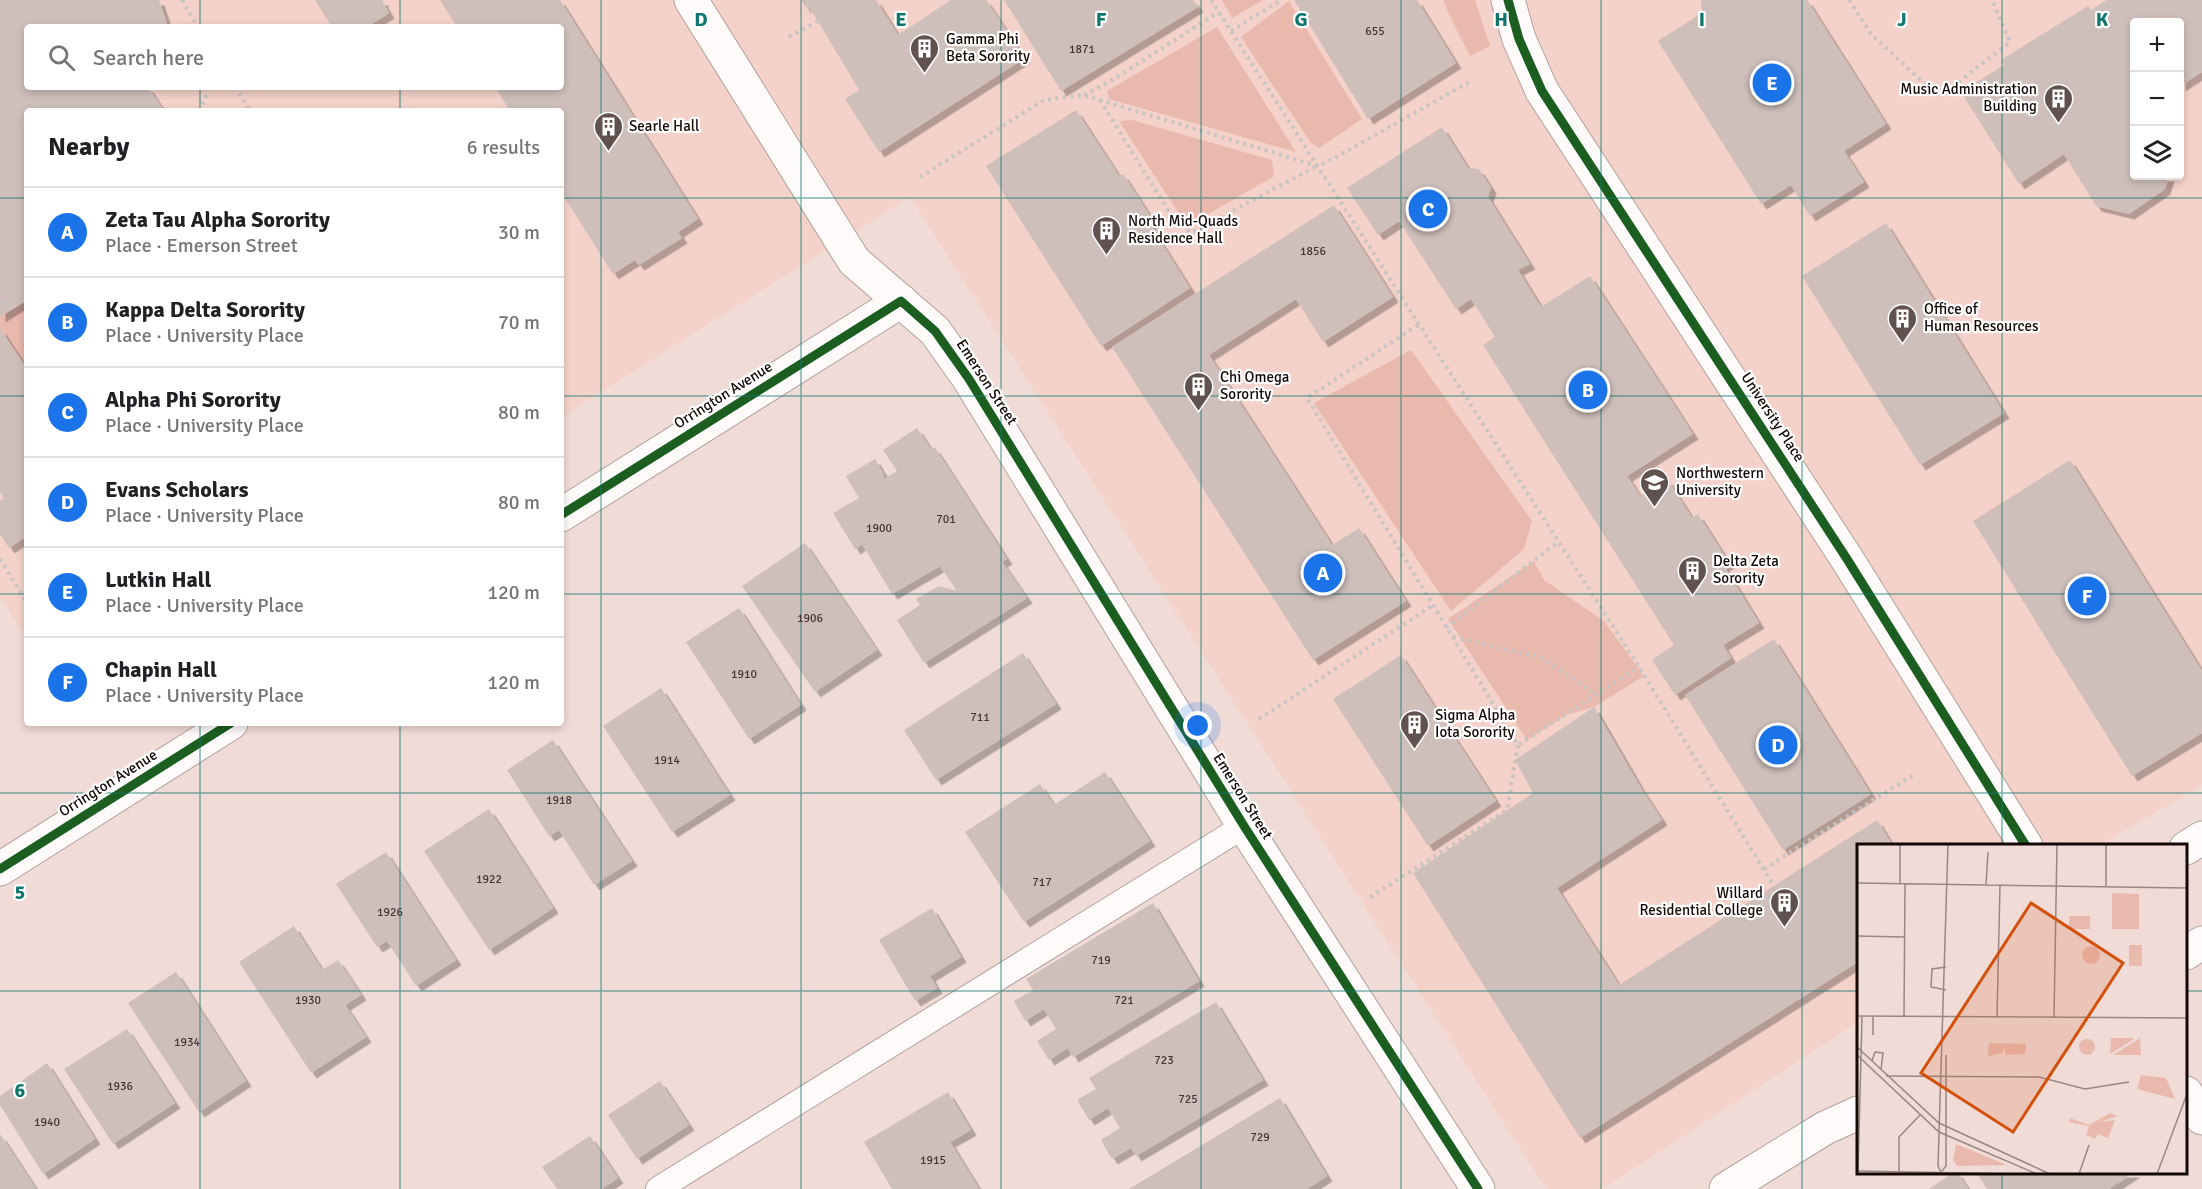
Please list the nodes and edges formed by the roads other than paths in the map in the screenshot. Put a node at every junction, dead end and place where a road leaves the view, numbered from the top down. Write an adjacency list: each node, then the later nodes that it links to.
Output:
1 (691, 0): 3 (street, Emerson Street)
2 (1508, 0): 8 (street, University Place)
3 (901, 301): 4 (street, Orrington Avenue); 6 (street, Emerson Street)
4 (564, 513)
5 (226, 726): 10 (street, Orrington Avenue)
6 (1244, 826): 18 (lane); 19 (street, Emerson Street)
7 (2202, 838): 9 (street)
8 (2025, 844)
9 (2187, 847)
10 (0, 869)
11 (2202, 943): 12 (street)
12 (2187, 952)
13 (2187, 1095): 16 (street)
14 (1857, 1100): 17 (street)
15 (1857, 1113): 17 (street)
16 (2202, 1119)
17 (1825, 1128): 20 (street)
18 (658, 1189)
19 (1478, 1189)
20 (1726, 1189)

